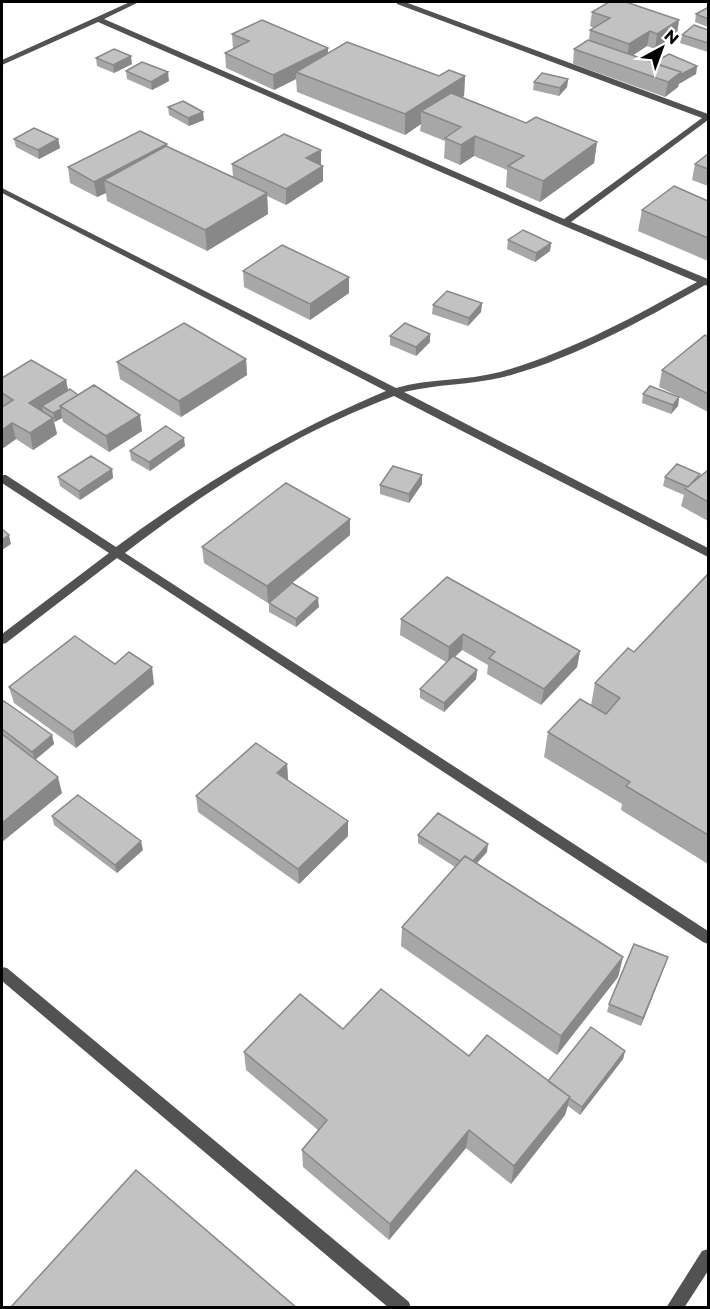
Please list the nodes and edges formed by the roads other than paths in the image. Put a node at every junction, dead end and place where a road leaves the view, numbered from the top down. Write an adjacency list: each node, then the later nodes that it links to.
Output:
1 (135, 2): 3 (street)
2 (400, 2): 5 (street)
3 (98, 19): 4 (street); 7 (street)
4 (2, 63)
5 (708, 117): 7 (street)
6 (2, 190): 9 (street)
7 (564, 223): 8 (street)
8 (707, 282): 9 (street)
9 (393, 392): 11 (street); 12 (street)
10 (2, 478): 11 (street)
11 (117, 552): 13 (street); 14 (street)
12 (708, 554)
13 (2, 640)
14 (708, 938)
15 (2, 973): 17 (street)
16 (708, 1257): 18 (street)
17 (403, 1308)
18 (674, 1308)

